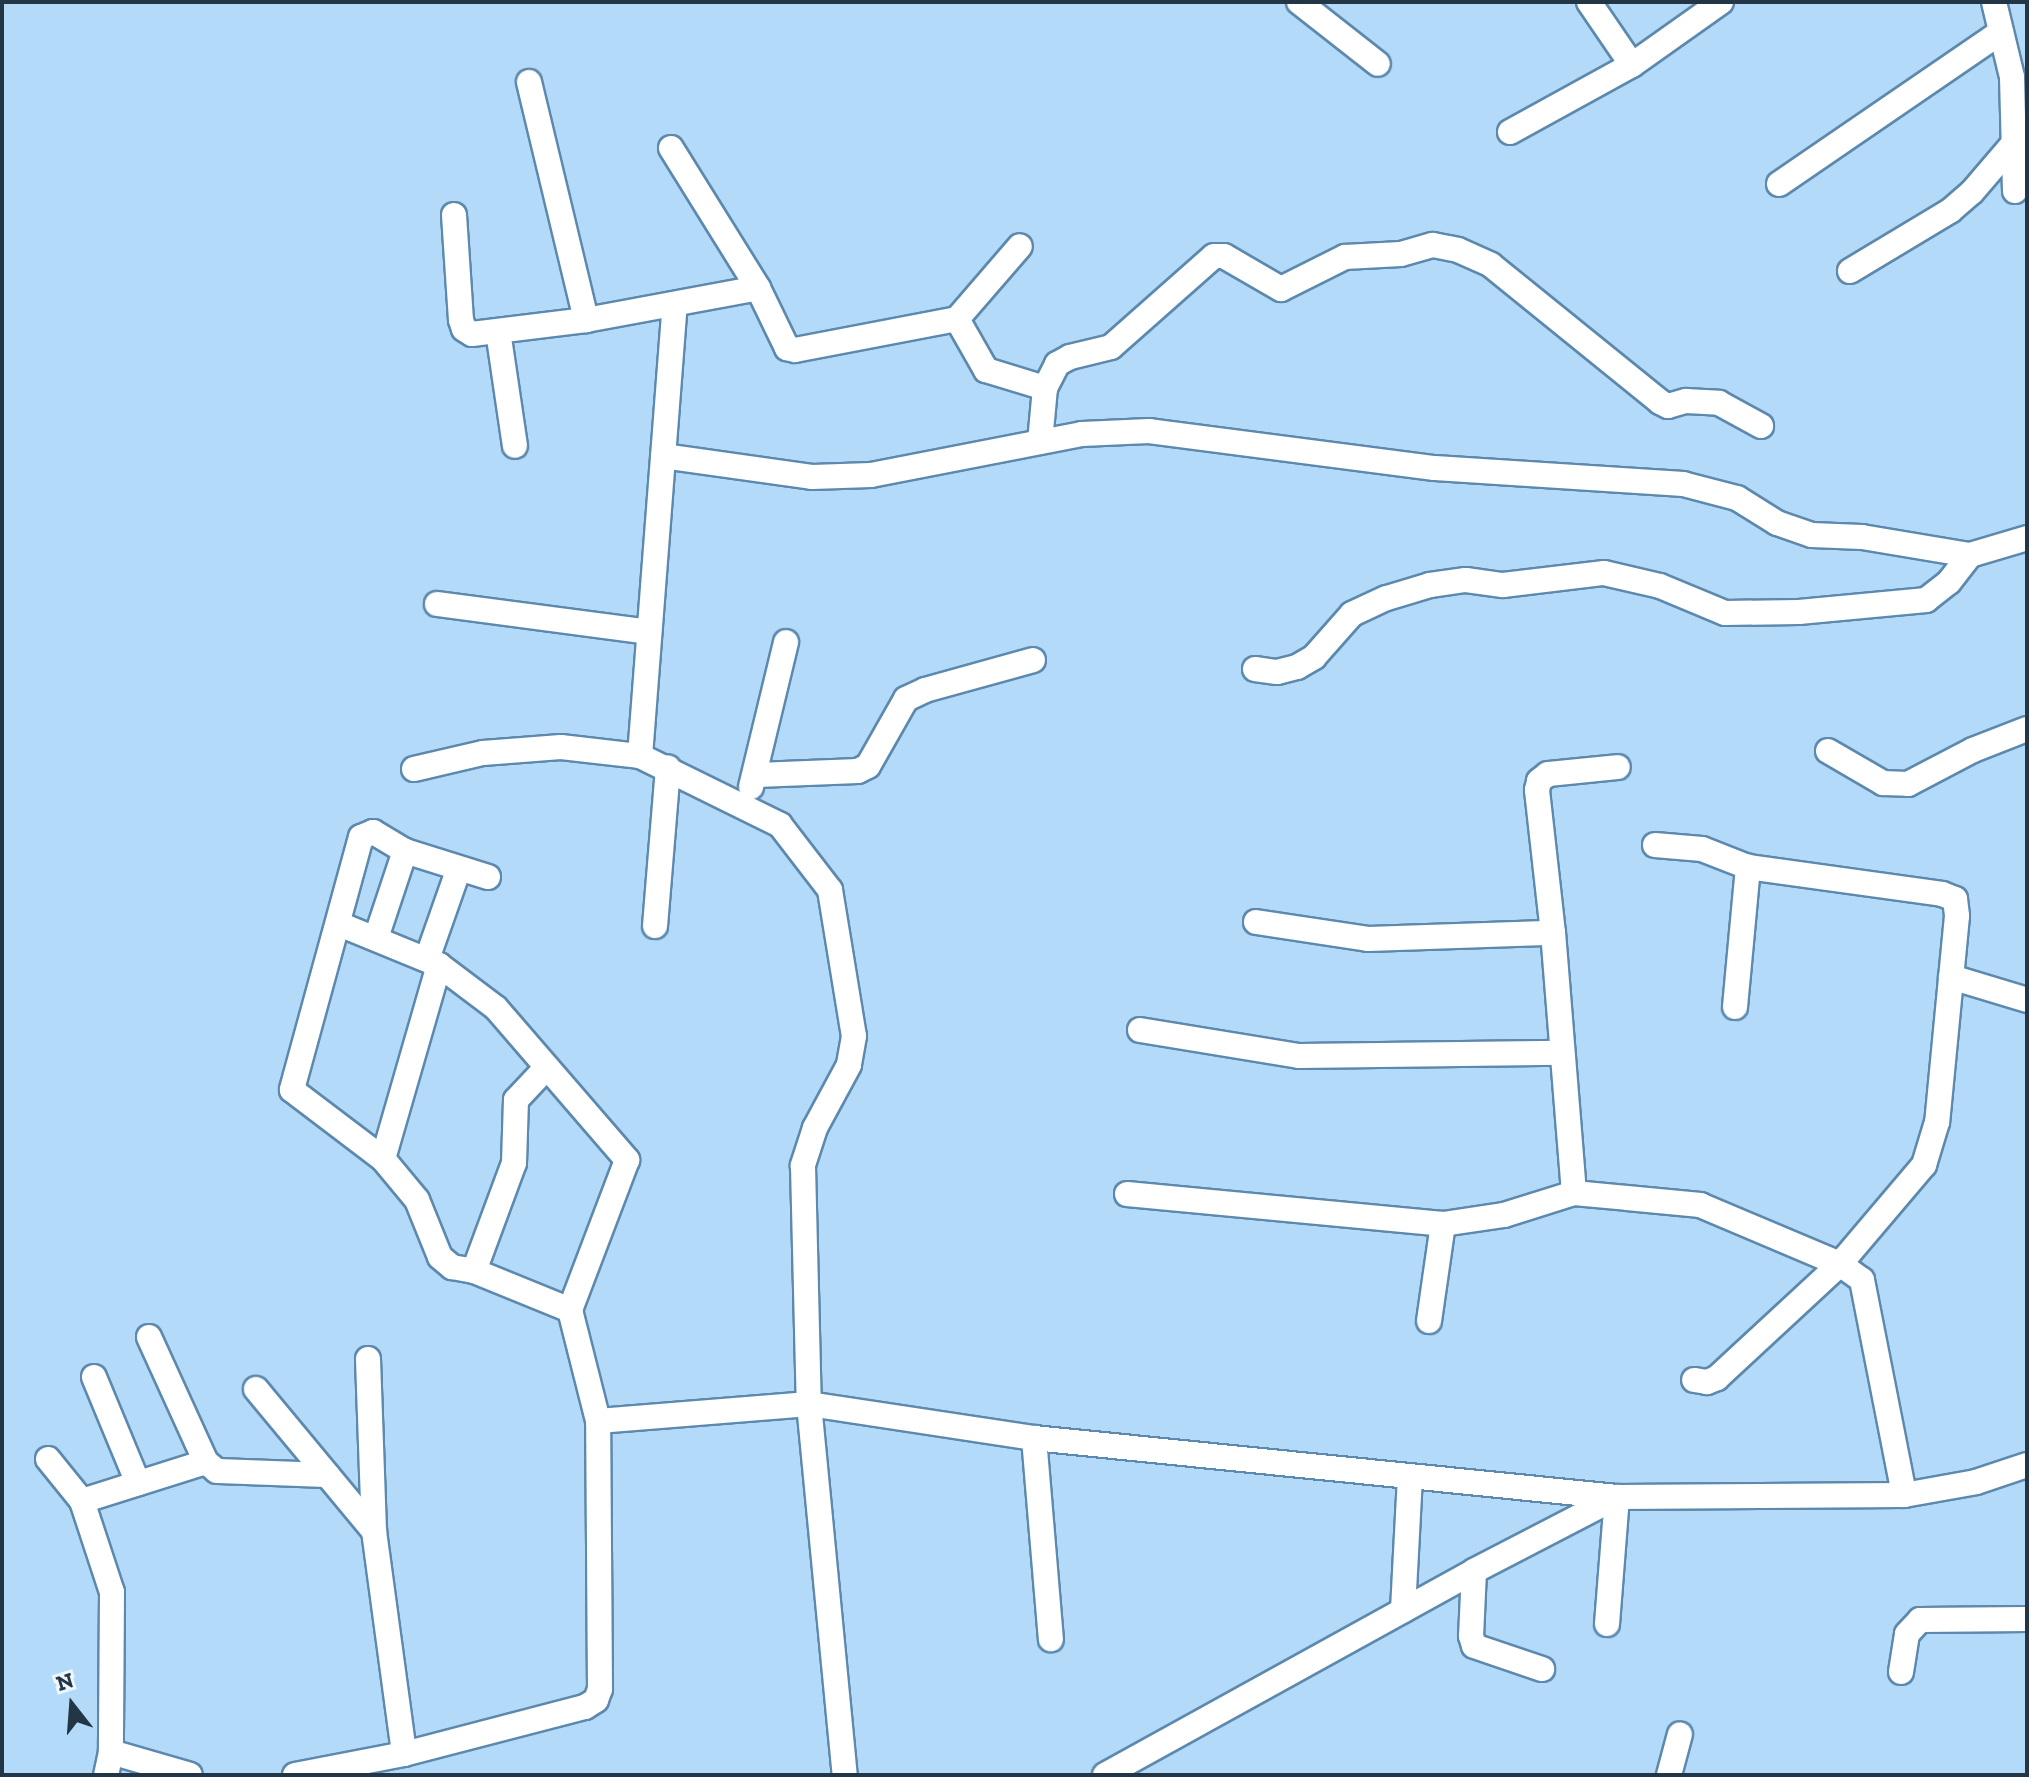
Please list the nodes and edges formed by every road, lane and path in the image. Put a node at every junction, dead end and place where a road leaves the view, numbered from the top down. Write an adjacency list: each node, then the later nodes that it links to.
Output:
1 (1299, 2): 6 (street)
2 (1589, 2): 7 (street)
3 (1721, 2): 7 (street)
4 (1994, 2): 5 (street)
5 (2001, 32): 10 (street); 12 (street)
6 (1378, 64)
7 (1632, 65): 9 (street)
8 (529, 82): 20 (street)
9 (1510, 132)
10 (2014, 143): 13 (street); 16 (street)
11 (671, 148): 17 (street)
12 (1779, 184)
13 (2015, 191)
14 (454, 215): 21 (street)
15 (1020, 246): 19 (street)
16 (1850, 271)
17 (758, 288): 18 (street); 19 (street)
18 (675, 306): 20 (street); 26 (street)
19 (957, 319): 22 (street)
20 (586, 320): 21 (street)
21 (498, 331): 25 (street)
22 (1045, 388): 23 (street); 24 (street)
23 (1761, 426)
24 (1040, 442): 26 (street); 28 (street)
25 (515, 446)
26 (663, 456): 30 (street)
27 (2027, 538): 28 (street)
28 (1970, 555): 33 (street)
29 (437, 604): 30 (street)
30 (649, 632): 36 (street)
31 (786, 642): 40 (street)
32 (1033, 660): 40 (street)
33 (1255, 669)
34 (2027, 729): 35 (street)
35 (1828, 751)
36 (640, 756): 38 (street); 39 (street)
37 (1618, 767): 50 (street)
38 (668, 768): 41 (street); 49 (street)
39 (414, 769)
40 (757, 775): 41 (street)
41 (742, 808): 72 (street)
42 (1655, 845): 44 (street)
43 (405, 851): 45 (street); 48 (street); 51 (street)
44 (1748, 867): 53 (street); 55 (street)
45 (459, 868): 46 (street); 52 (street)
46 (488, 877)
47 (1256, 922): 50 (street)
48 (339, 924): 51 (street); 59 (street)
49 (655, 926)
50 (1553, 933): 57 (street)
51 (376, 938): 52 (street)
52 (433, 962): 58 (street); 59 (street)
53 (1951, 977): 54 (street); 63 (street)
54 (2027, 1000)
55 (1735, 1007)
56 (1140, 1030): 57 (street)
57 (1562, 1053): 60 (street)
58 (547, 1067): 64 (street); 65 (street)
59 (383, 1159): 64 (street)
60 (1574, 1193): 62 (street); 63 (street)
61 (1127, 1194): 62 (street)
62 (1443, 1224): 66 (street)
63 (1840, 1264): 70 (street); 81 (street)
64 (474, 1271): 65 (street)
65 (570, 1310): 73 (street)
66 (1429, 1321)
67 (149, 1337): 76 (street)
68 (368, 1359): 84 (street)
69 (94, 1377): 80 (street)
70 (1694, 1380)
71 (256, 1389): 78 (street)
72 (809, 1404): 73 (street); 74 (street); 97 (street)
73 (598, 1421): 93 (street)
74 (1034, 1438): 79 (street); 89 (street)
75 (48, 1459): 83 (street)
76 (206, 1462): 78 (street); 80 (street)
77 (2027, 1465): 81 (street)
78 (327, 1475): 84 (street)
79 (1410, 1477): 82 (street); 86 (street)
80 (138, 1483): 83 (street)
81 (1904, 1495): 82 (street)
82 (1617, 1497): 85 (street); 88 (street)
83 (82, 1501): 94 (street)
84 (374, 1531): 93 (street)
85 (1474, 1571): 86 (street); 90 (street)
86 (1403, 1610): 98 (street)
87 (2027, 1619): 91 (street)
88 (1607, 1624)
89 (1051, 1639)
90 (1542, 1669)
91 (1901, 1672)
92 (1680, 1734): 99 (street)
93 (404, 1754): 96 (street)
94 (108, 1763): 95 (street)
95 (190, 1775)
96 (295, 1775)
97 (845, 1775)
98 (1105, 1775)
99 (1669, 1775)

